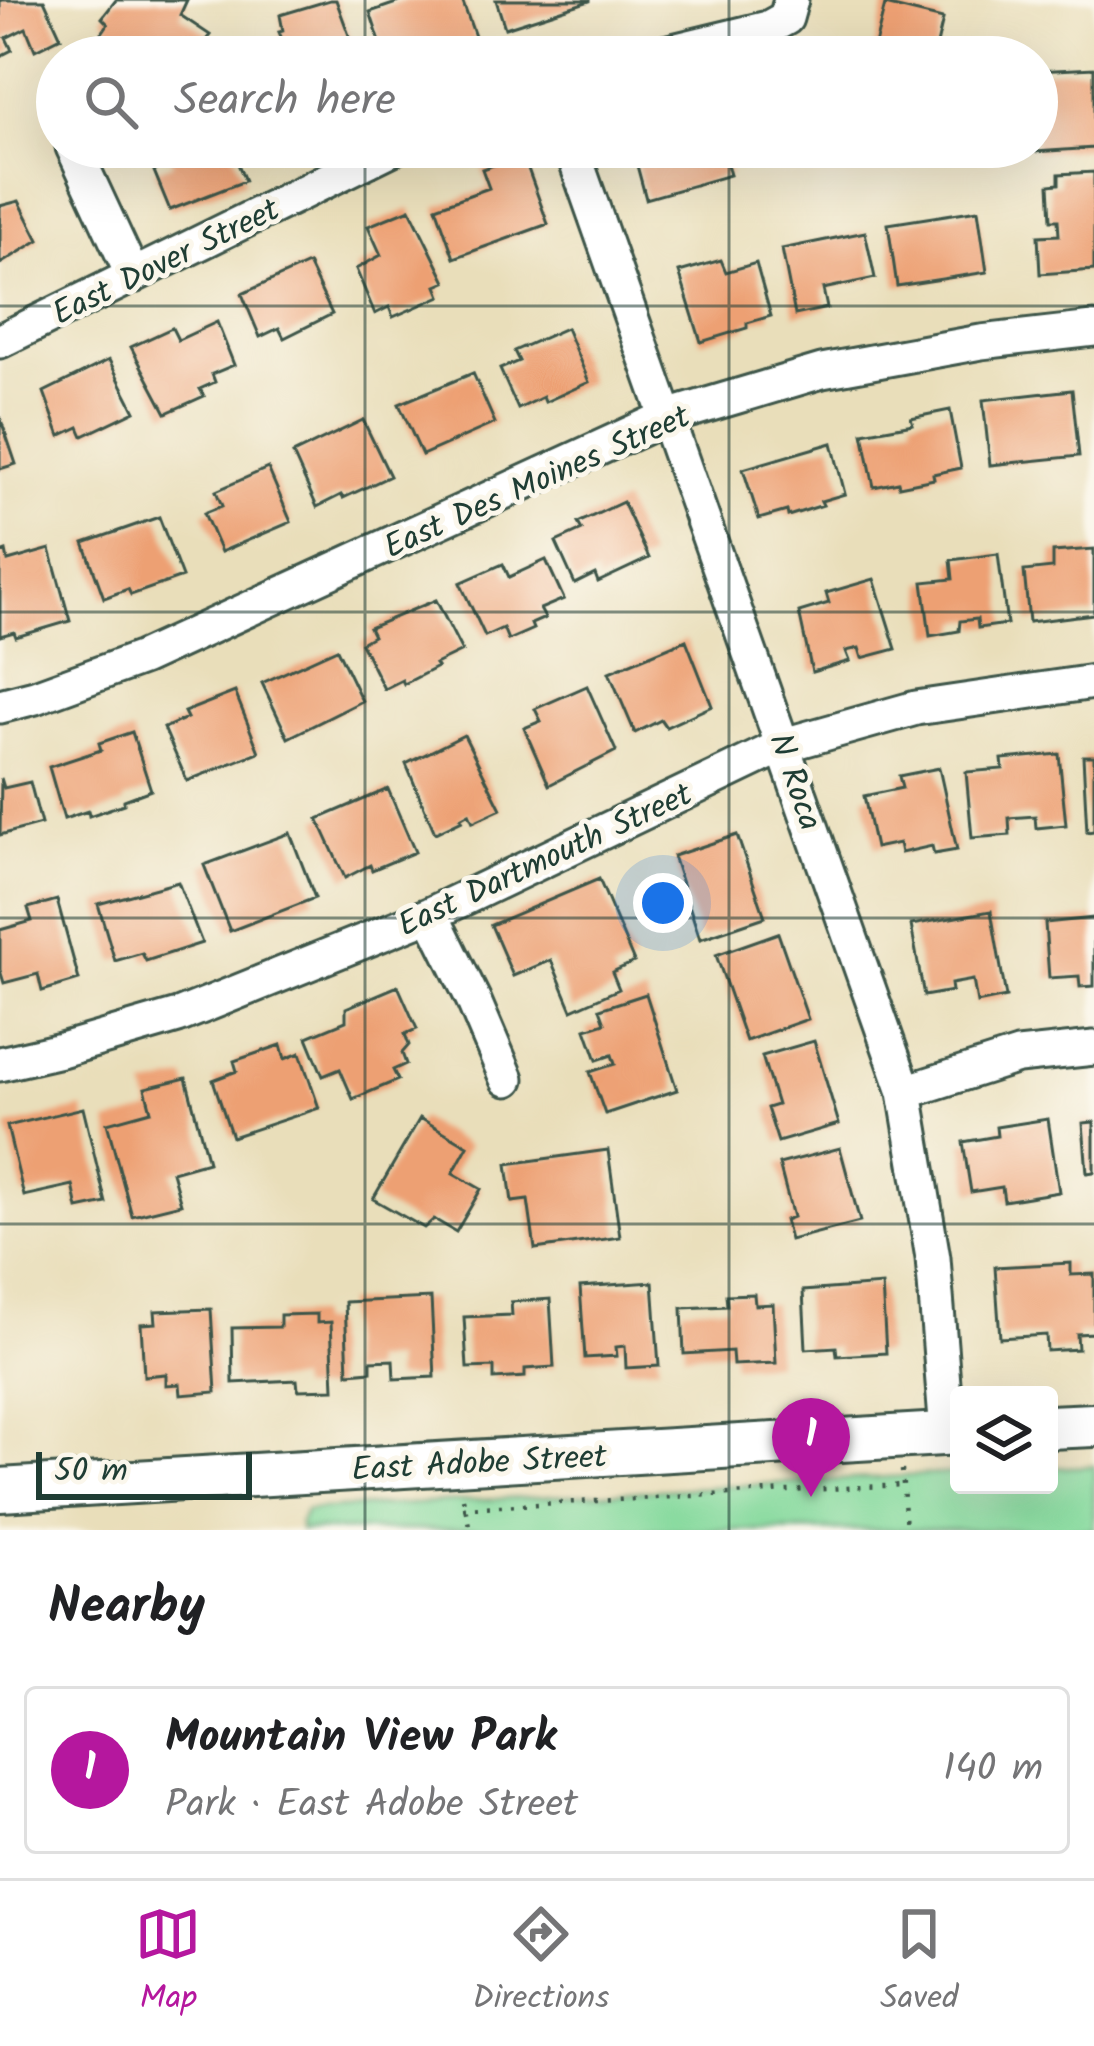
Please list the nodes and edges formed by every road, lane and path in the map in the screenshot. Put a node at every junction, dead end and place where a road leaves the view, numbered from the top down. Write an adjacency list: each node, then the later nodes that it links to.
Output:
1 (791, 0): 2 (street)
2 (735, 36)
3 (83, 168): 6 (street)
4 (352, 168): 6 (street, East Dover Street)
5 (578, 168): 9 (street, N Roca)
6 (133, 276): 8 (street, East Dover Street)
7 (1094, 328): 9 (street, East Des Moines Street)
8 (0, 340)
9 (667, 417): 11 (street, East Des Moines Street); 12 (street, N Roca)
10 (1094, 682): 12 (street, East Dartmouth Street)
11 (0, 706)
12 (784, 745): 13 (street, East Dartmouth Street); 17 (street, N Roca)
13 (431, 914): 15 (street, East Dartmouth Street); 16 (street)
14 (1094, 1048): 17 (street)
15 (0, 1064)
16 (507, 1079)
17 (905, 1091): 18 (street, N Roca)
18 (950, 1407)
19 (1094, 1425): 20 (street)
20 (1058, 1427)
21 (950, 1433): 22 (street, East Adobe Street)
22 (899, 1436): 23 (path); 24 (street, East Adobe Street)
23 (903, 1485): 25 (path); 26 (path)
24 (0, 1490)
25 (463, 1508)
26 (906, 1530)

